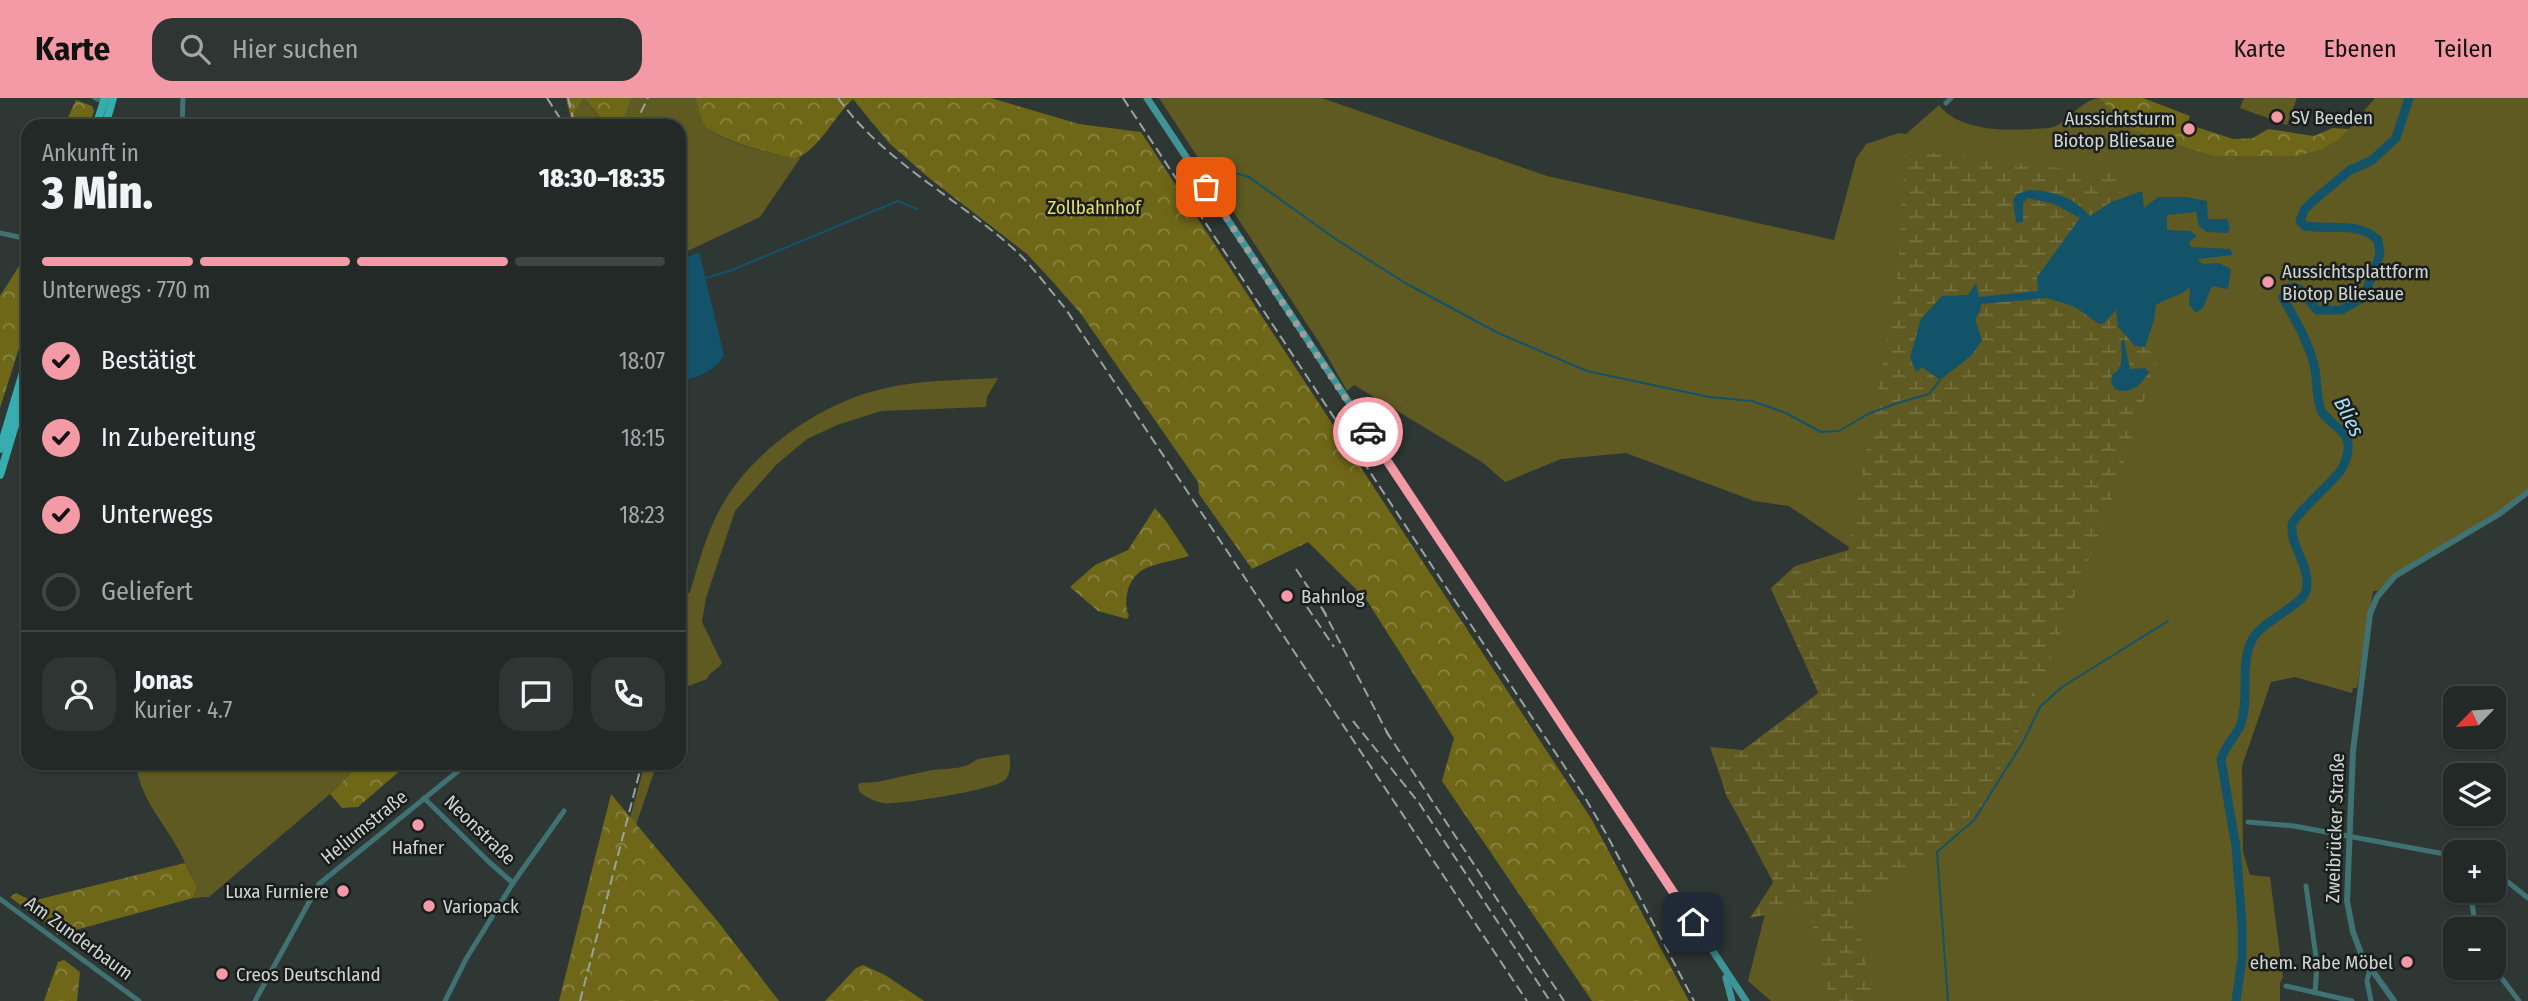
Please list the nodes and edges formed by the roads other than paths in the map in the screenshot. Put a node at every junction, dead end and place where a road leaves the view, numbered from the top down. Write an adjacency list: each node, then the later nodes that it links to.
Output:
1 (183, 98): 6 (street)
2 (1147, 98): 25 (main road)
3 (106, 100): 4 (main road); 5 (main road)
4 (99, 119)
5 (105, 119)
6 (182, 119)
7 (0, 233): 8 (street)
8 (21, 238)
9 (21, 379): 11 (main road)
10 (21, 405): 12 (main road)
11 (0, 449)
12 (0, 475)
13 (2528, 492): 18 (street, Zweibrücker Straße)
14 (459, 770): 15 (street, Heliumstraße)
15 (425, 798): 21 (street, Neonstraße); 31 (street, Heliumstraße)
16 (564, 811): 21 (street)
17 (2248, 822): 18 (street)
18 (2348, 837): 19 (street); 26 (street, Zweibrücker Straße)
19 (2443, 854)
20 (2506, 881): 23 (street)
21 (513, 883): 32 (street)
22 (2306, 886): 29 (street)
23 (2528, 898)
24 (0, 899): 30 (street, Am Zunderbaum)
25 (1723, 967): 33 (main road); 34 (main road)
26 (2370, 969): 36 (street); 37 (street, Zweibrücker Straße)
27 (2503, 980): 38 (street)
28 (2286, 986): 29 (street)
29 (2315, 993): 35 (street)
30 (139, 1001)
31 (255, 1001)
32 (445, 1001)
33 (1732, 1001)
34 (1746, 1001)
35 (2352, 1001)
36 (2371, 1001)
37 (2394, 1001)
38 (2519, 1001)

